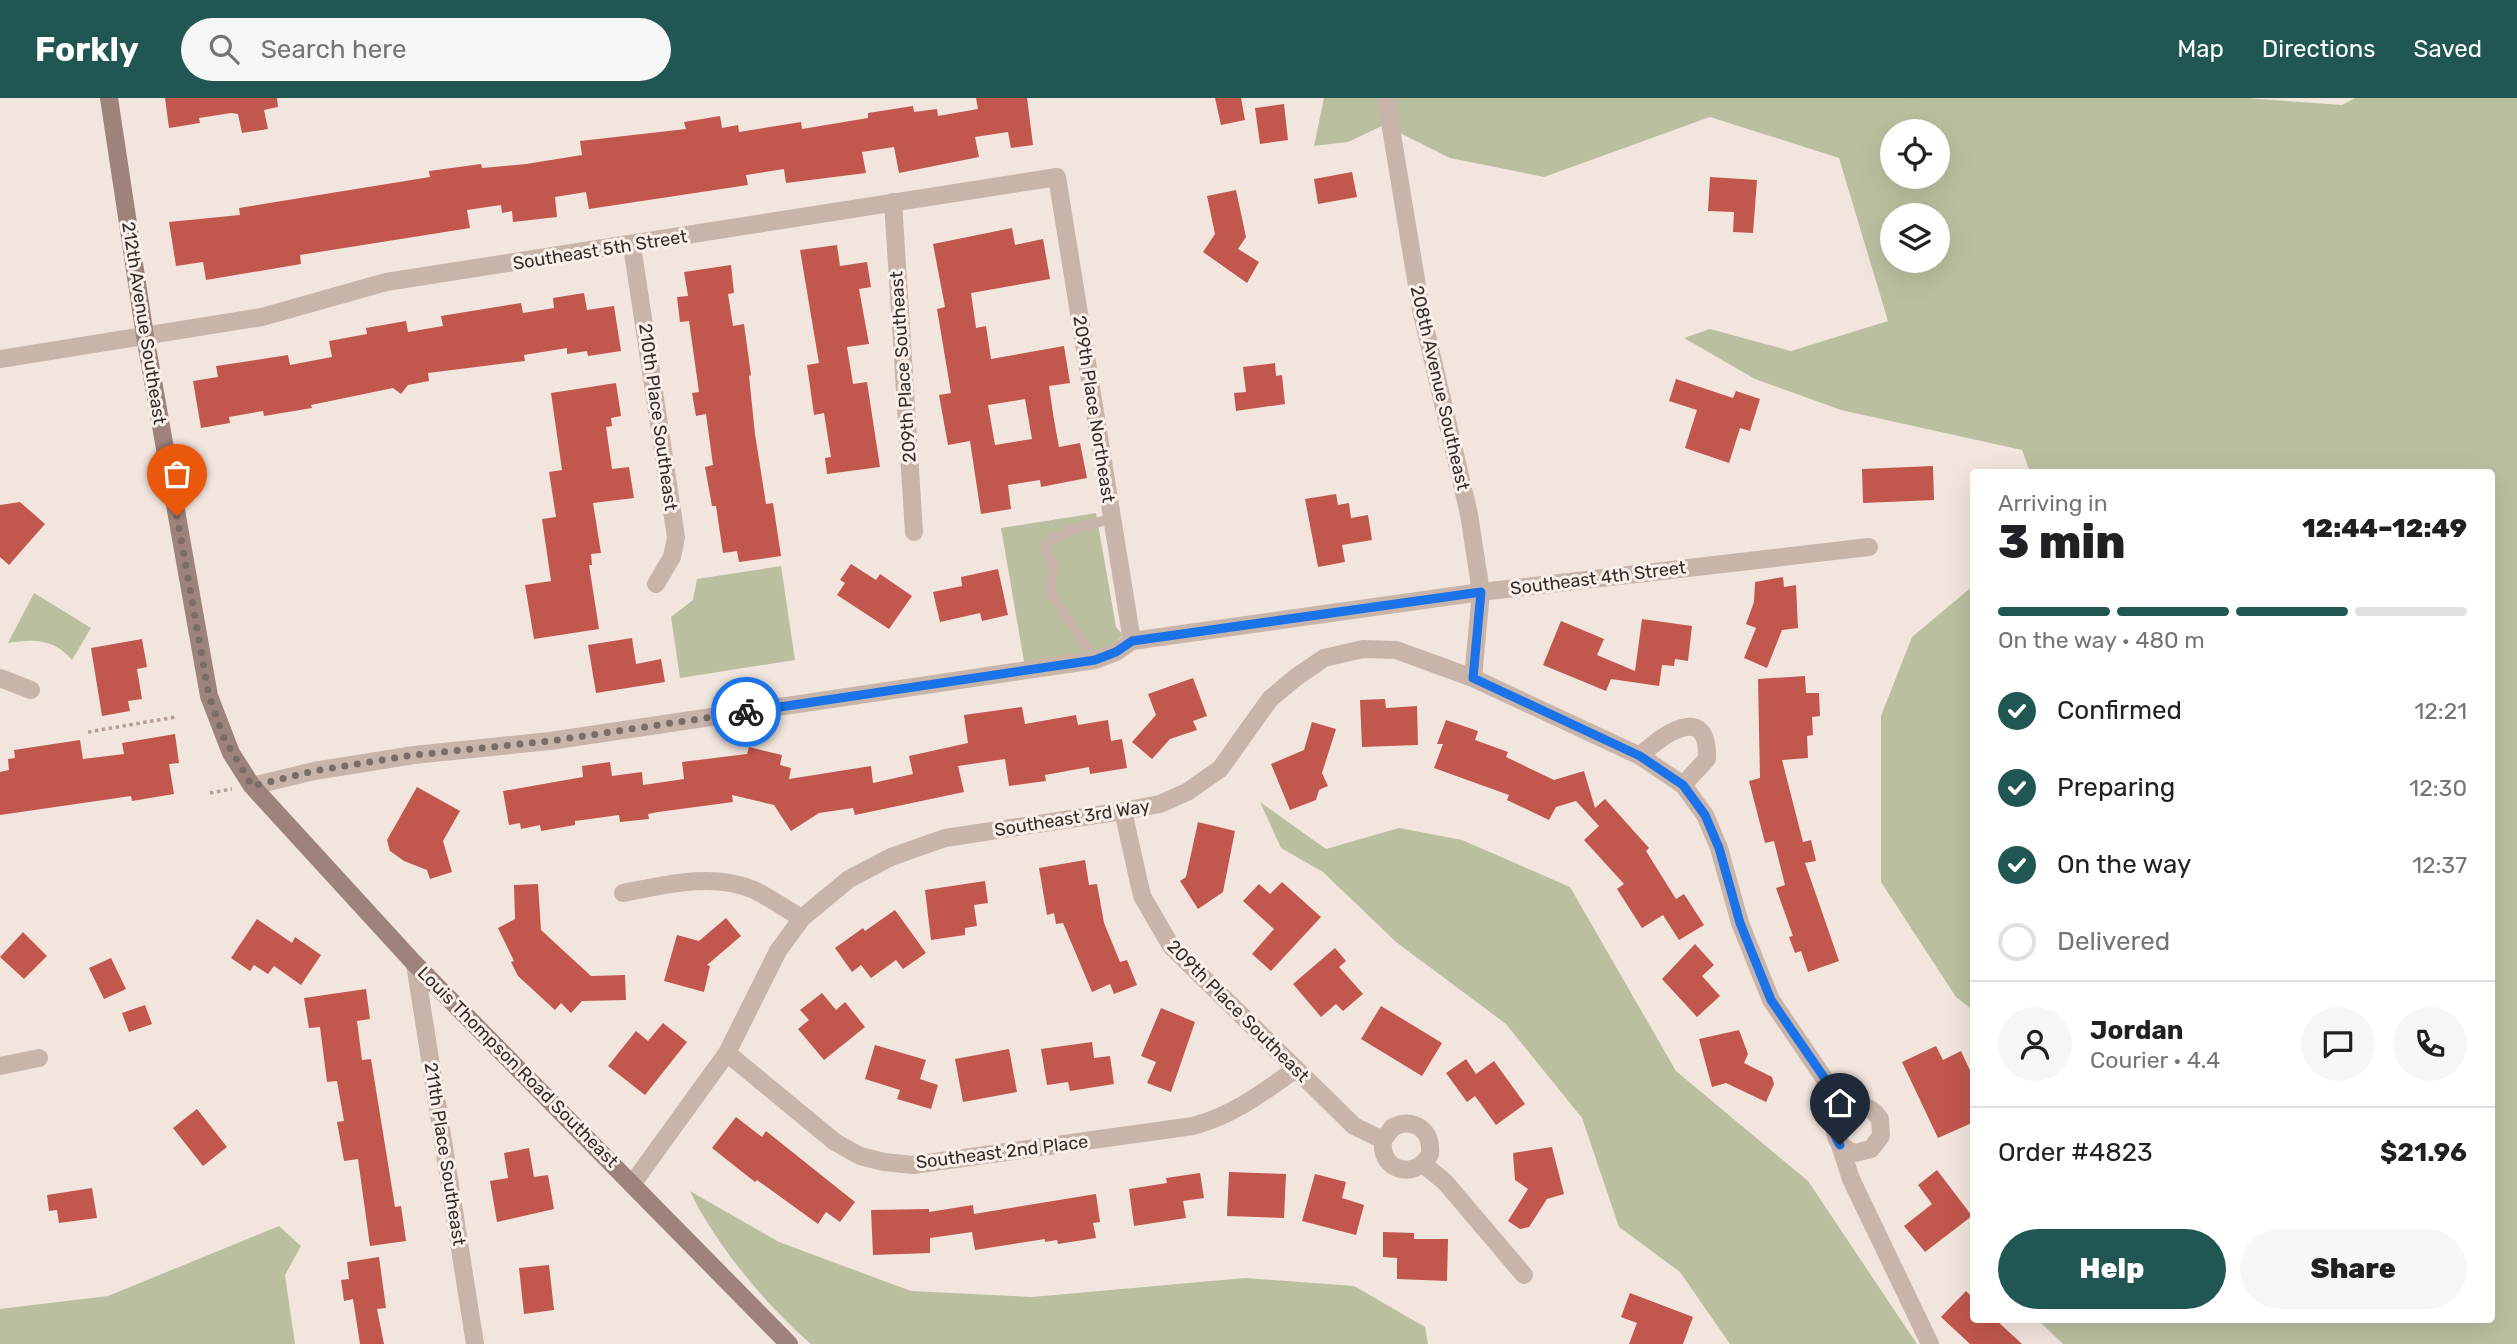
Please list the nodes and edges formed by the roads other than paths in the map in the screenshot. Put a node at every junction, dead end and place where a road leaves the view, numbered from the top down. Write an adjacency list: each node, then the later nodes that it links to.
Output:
1 (108, 98): 6 (street, 212th Avenue Southeast)
2 (1386, 98): 12 (street, 208th Avenue Southeast)
3 (1057, 177): 4 (street, Southeast 5th Street); 8 (street, 209th Place Northeast)
4 (893, 202): 5 (street, Southeast 5th Street); 9 (street, 209th Place Southeast)
5 (632, 246): 6 (street, Southeast 5th Street); 11 (street, 210th Place Southeast)
6 (145, 336): 7 (street, Southeast 5th Street); 20 (street, 212th Avenue Southeast)
7 (0, 359)
8 (1112, 519): 13 (street, 209th Place Northeast); 14 (lane)
9 (914, 532)
10 (1869, 547): 12 (street, Southeast 4th Street)
11 (656, 584)
12 (1481, 592): 13 (street, Southeast 4th Street); 16 (street, 208th Avenue Southeast)
13 (1132, 641): 14 (street, Southeast 4th Street)
14 (1095, 660): 20 (street, Southeast 4th Street)
15 (0, 678): 17 (street)
16 (1473, 678): 18 (street, Southeast 3rd Way); 21 (street, Southeast 3rd Way)
17 (31, 690)
18 (1640, 756): 19 (street, Southeast 3rd Way); 19 (street)
19 (1683, 785): 29 (street, Southeast 3rd Way)
20 (252, 786): 24 (street, Louis Thompson Road Southeast)
21 (1123, 811): 23 (street, Southeast 3rd Way); 28 (street, 209th Place Southeast)
22 (623, 893): 23 (street)
23 (802, 918): 25 (street, Southeast 3rd Way)
24 (415, 964): 33 (street, Louis Thompson Road Southeast); 35 (street, 211th Place Southeast)
25 (727, 1053): 28 (street, Southeast 2nd Place); 33 (street, Southeast 3rd Way)
26 (39, 1058): 27 (street)
27 (0, 1066)
28 (1296, 1069): 30 (street, 209th Place Southeast)
29 (1845, 1108): 31 (street); 31 (street)
30 (1383, 1140): 32 (street); 32 (street)
31 (1840, 1145): 37 (street)
32 (1423, 1164): 34 (street)
33 (633, 1183): 36 (street, Louis Thompson Road Southeast)
34 (1524, 1275)
35 (475, 1344)
36 (789, 1344)
37 (1930, 1344)

